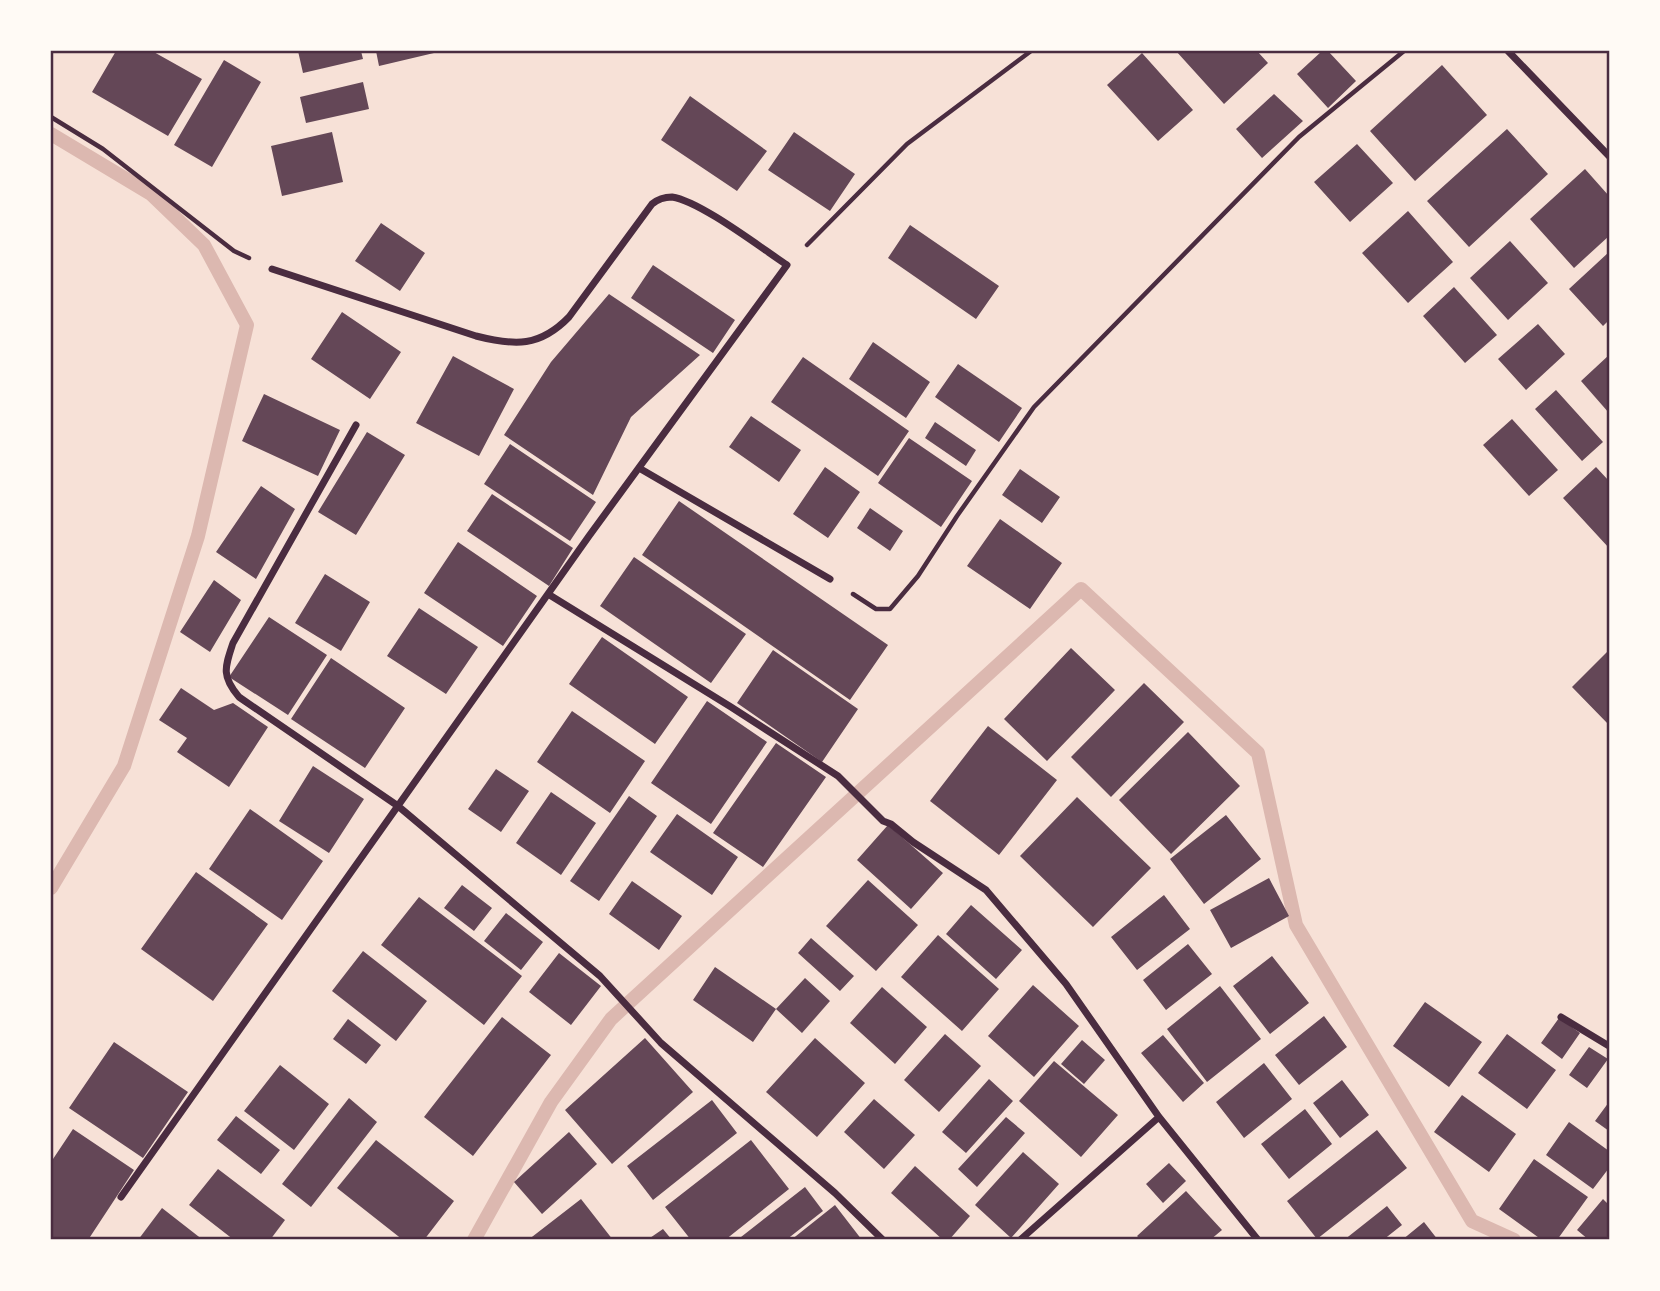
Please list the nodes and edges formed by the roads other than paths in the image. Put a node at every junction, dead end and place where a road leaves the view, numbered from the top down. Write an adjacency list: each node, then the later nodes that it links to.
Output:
1 (1508, 51): 2 (street)
2 (1609, 156)
3 (272, 269): 5 (street)
4 (356, 425): 8 (street)
5 (639, 468): 6 (street); 7 (street)
6 (830, 579)
7 (548, 594): 8 (street); 11 (street)
8 (398, 806): 12 (street); 13 (street)
9 (1561, 1017): 10 (street)
10 (1609, 1046)
11 (1159, 1117): 14 (street); 15 (street)
12 (121, 1196)
13 (883, 1240)
14 (1020, 1240)
15 (1258, 1240)

